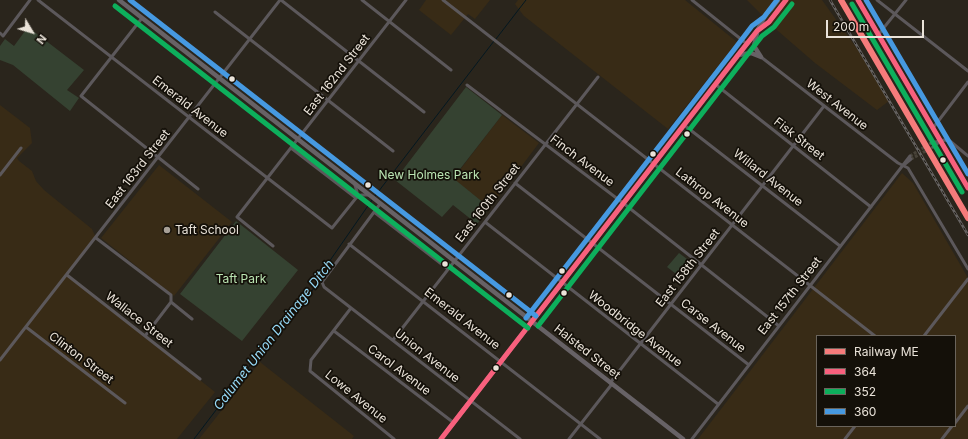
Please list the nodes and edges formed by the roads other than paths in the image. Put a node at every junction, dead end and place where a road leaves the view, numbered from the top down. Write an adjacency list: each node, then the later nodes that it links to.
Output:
1 (30, 0): 23 (street)
2 (38, 0): 28 (street, Emerald Avenue)
3 (119, 0): 18 (main road, Halsted Street)
4 (281, 0): 25 (street, East 163rd Street); 30 (street)
5 (362, 0): 20 (street)
6 (406, 0): 20 (street, East 162nd Street)
7 (443, 0): 39 (street, Lathrop Avenue)
8 (692, 0): 26 (street)
9 (778, 0): 14 (main road)
10 (858, 0): 24 (street)
11 (877, 0): 17 (street)
12 (906, 0): 17 (street)
13 (783, 4): 16 (main road)
14 (771, 9)
15 (214, 12): 25 (street)
16 (776, 13)
17 (895, 14): 24 (street); 32 (street)
18 (142, 18): 28 (street); 34 (main road, Halsted Street)
19 (764, 18): 22 (main road)
20 (390, 22): 30 (street, East 162nd Street); 31 (street)
21 (769, 22): 22 (main road)
22 (757, 31): 26 (main road); 29 (main road)
23 (1, 34)
24 (878, 35): 44 (street)
25 (250, 40): 34 (street, East 163rd Street); 38 (street)
26 (747, 44): 27 (main road)
27 (738, 55): 29 (main road); 36 (main road)
28 (112, 57): 42 (street, Emerald Avenue); 54 (street)
29 (761, 57): 40 (street, West Avenue)
30 (359, 61): 38 (street, East 162nd Street); 41 (street)
31 (452, 70)
32 (968, 71)
33 (598, 77): 39 (street, East 160th Street)
34 (220, 79): 42 (street, East 163rd Street); 45 (main road, Halsted Street)
35 (968, 82): 44 (street)
36 (715, 84): 43 (main road); 49 (street, Fisk Street)
37 (467, 85): 47 (street, Finch Avenue)
38 (328, 100): 45 (street, East 162nd Street); 52 (street)
39 (576, 105): 47 (street, East 160th Street); 56 (street, Lathrop Avenue)
40 (824, 106): 49 (street, East 158th Street); 57 (street, West Avenue)
41 (424, 112)
42 (189, 118): 54 (street, East 163rd Street); 59 (street, Emerald Avenue)
43 (684, 125): 56 (main road); 62 (street, Willard Avenue)
44 (933, 128): 46 (street)
45 (298, 140): 51 (street, East 162nd Street); 61 (main road, Halsted Street)
46 (940, 141): 48 (street); 53 (street); 63 (street)
47 (545, 144): 60 (street, East 160th Street); 67 (street, Finch Avenue)
48 (932, 145)
49 (793, 146): 62 (street, East 158th Street); 69 (street, Fisk Street)
50 (21, 148): 58 (street)
51 (291, 148): 59 (street, East 162nd Street); 66 (street)
52 (393, 151)
53 (968, 156)
54 (158, 158): 64 (street); 73 (street, East 163rd Street)
55 (911, 158): 57 (street, East 157th Street)
56 (654, 164): 67 (main road); 72 (street, Lathrop Avenue)
57 (903, 165): 69 (street, East 157th Street); 80 (street, West Avenue)
58 (0, 175)
59 (267, 179): 66 (street, Emerald Avenue); 76 (street, East 162nd Street)
60 (515, 183): 71 (street, East 160th Street); 74 (street, Carse Avenue)
61 (355, 184): 65 (main road, Halsted Street); 66 (street)
62 (763, 186): 72 (street, East 158th Street); 77 (street, Willard Avenue)
63 (968, 188)
64 (198, 189)
65 (369, 195): 66 (street); 68 (main road, Halsted Street)
66 (356, 198)
67 (623, 203): 74 (main road); 79 (street, Finch Avenue)
68 (380, 204): 70 (street); 78 (main road, Halsted Street)
69 (871, 207): 77 (street, East 157th Street)
70 (374, 212): 75 (street); 81 (street)
71 (485, 222): 78 (street, East 160th Street); 84 (street, Woodbridge Avenue)
72 (732, 225): 79 (street, East 158th Street); 85 (street, Lathrop Avenue)
73 (96, 238): 82 (street, East 163rd Street); 87 (street)
74 (593, 242): 84 (main road); 88 (street, Carse Avenue)
75 (349, 244): 86 (street, Emerald Avenue); 89 (street, Union Avenue)
76 (273, 246)
77 (840, 246): 85 (street, East 157th Street)
78 (454, 261): 81 (street, East 160th Street); 91 (main road, Halsted Street)
79 (702, 265): 88 (street, East 158th Street); 92 (street, Finch Avenue)
80 (968, 269)
81 (448, 270): 86 (street, East 160th Street)
82 (67, 275): 93 (street, East 163rd Street); 97 (street, Wallace Street)
83 (968, 279): 96 (street)
84 (562, 283): 91 (main road); 99 (street, Woodbridge Avenue)
85 (810, 286): 92 (street, East 157th Street); 95 (street, Lathrop Avenue)
86 (423, 301): 98 (street, East 160th Street); 101 (street, Emerald Avenue)
87 (171, 302): 90 (street); 97 (street)
88 (671, 304): 99 (street, East 158th Street); 102 (street, Carse Avenue)
89 (351, 308): 94 (street); 98 (street, Union Avenue)
90 (192, 319)
91 (532, 322): 101 (main road); 104 (main road, Halsted Street)
92 (779, 326): 102 (street, East 157th Street)
93 (26, 327): 100 (street, East 163rd Street); 106 (street, Clinton Street)
94 (334, 331): 110 (street, Carol Avenue); 114 (street, Lowe Avenue)
95 (874, 335)
96 (925, 335)
97 (145, 336): 103 (street, Wallace Street)
98 (393, 340): 105 (street, Union Avenue)
99 (641, 344): 104 (street, East 158th Street); 107 (street, Woodbridge Avenue)
100 (0, 360)
101 (501, 362): 105 (main road); 111 (street, Emerald Avenue)
102 (749, 365): 107 (street, East 157th Street)
103 (200, 379)
104 (611, 384): 111 (street, East 158th Street); 119 (main road, Halsted Street)
105 (471, 401): 110 (main road); 116 (street, Union Avenue)
106 (125, 403)
107 (718, 404): 120 (street, East 157th Street)
108 (968, 406): 109 (street)
109 (956, 422)
110 (454, 423): 115 (main road)
111 (581, 424): 117 (street, East 158th Street); 118 (street, Emerald Avenue)
112 (854, 427): 121 (street)
113 (950, 427): 122 (street)
114 (394, 439)
115 (441, 439)
116 (520, 439)
117 (569, 439)
118 (600, 439)
119 (683, 439)
120 (692, 439)
121 (845, 439)
122 (942, 439)

